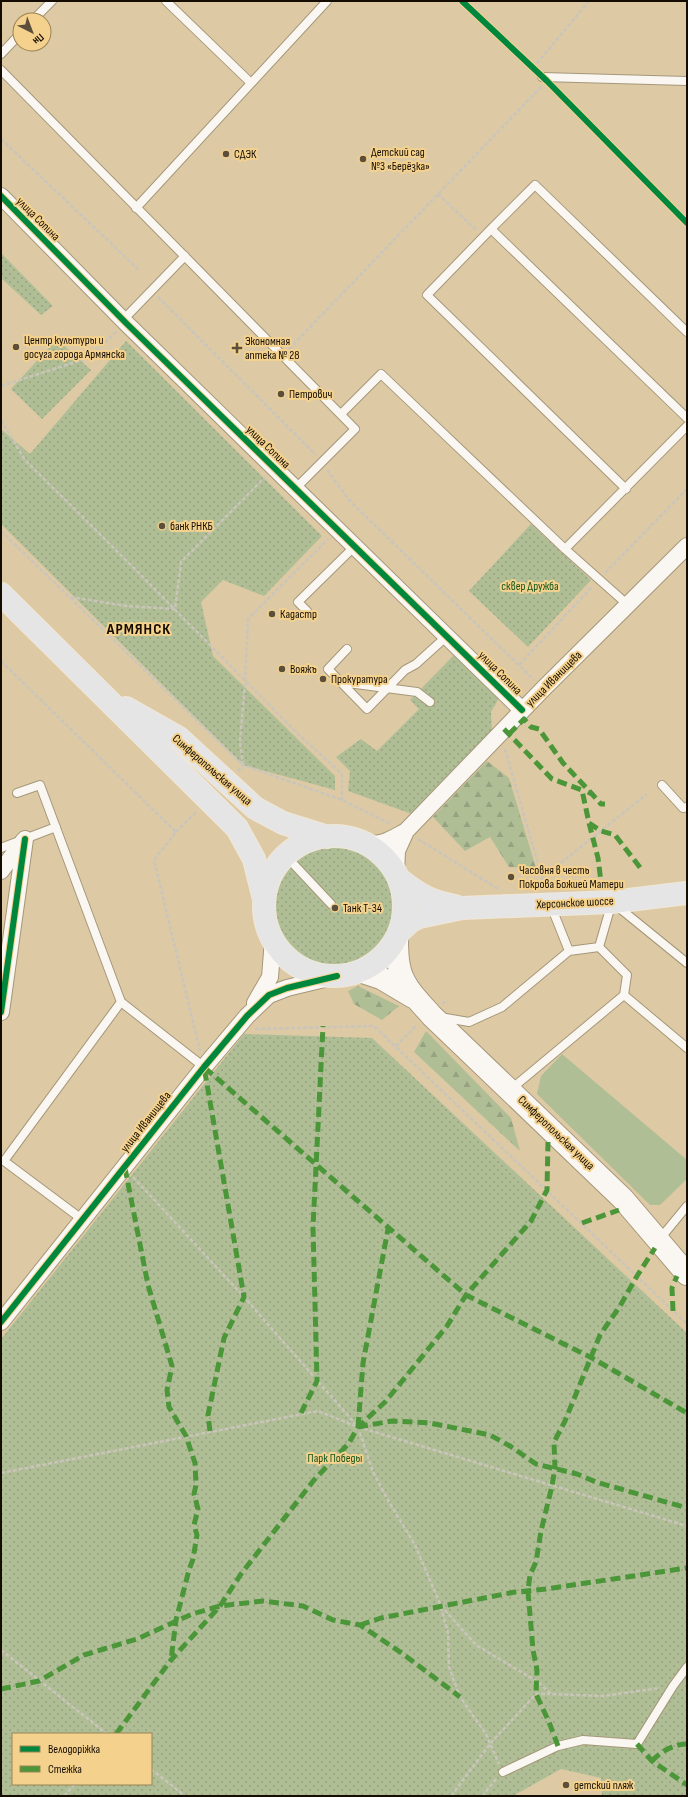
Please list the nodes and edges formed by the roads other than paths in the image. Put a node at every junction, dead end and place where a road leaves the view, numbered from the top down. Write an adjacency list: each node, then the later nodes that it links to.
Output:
1 (52, 1): 4 (lane)
2 (166, 1): 10 (lane)
3 (327, 1): 10 (lane)
4 (41, 12)
5 (12, 42): 6 (lane)
6 (1, 54)
7 (1, 70): 12 (lane)
8 (545, 79): 9 (lane)
9 (687, 81)
10 (251, 83): 12 (lane)
11 (1, 196): 15 (street, улица Сопина)
12 (136, 208): 14 (lane)
13 (491, 229): 16 (lane); 18 (lane); 20 (lane)
14 (185, 256): 15 (lane); 17 (lane)
15 (124, 322): 21 (street, улица Сопина)
16 (687, 332)
17 (341, 414): 21 (lane); 24 (lane)
18 (687, 418)
19 (687, 426): 20 (lane)
20 (626, 488): 24 (lane)
21 (295, 489): 23 (street, улица Сопина)
22 (687, 546): 26 (street, улица Иванищева)
23 (354, 547): 27 (lane); 28 (street, улица Сопина)
24 (565, 549): 26 (lane)
25 (1, 594): 32 (highway, Симферопольская улица)
26 (628, 605): 34 (street, улица Иванищева)
27 (307, 611)
28 (448, 636): 31 (lane); 34 (street, улица Сопина)
29 (347, 649): 30 (lane)
30 (340, 682): 31 (lane); 31 (lane)
31 (388, 688): 33 (lane)
32 (100, 692): 40 (highway, Симферопольская улица); 49 (highway, Симферопольская улица)
33 (430, 702)
34 (522, 710): 39 (street, улица Иванищева)
35 (662, 785): 37 (lane)
36 (16, 793): 38 (lane)
37 (687, 807)
38 (56, 827): 41 (lane); 62 (lane)
39 (406, 831): 42 (street, улица Иванищева); 46 (street, улица Иванищева)
40 (328, 836): 42 (highway); 44 (highway)
41 (25, 839): 43 (lane); 45 (street); 63 (street)
42 (365, 843): 46 (highway)
43 (1, 848)
44 (286, 856): 49 (highway); 50 (lane)
45 (1, 871)
46 (398, 877): 52 (highway, Херсонское шоссе); 53 (highway)
47 (687, 893): 48 (highway, Херсонское шоссе)
48 (612, 902): 51 (highway, Херсонское шоссе); 55 (lane); 57 (lane)
49 (264, 903): 54 (highway)
50 (331, 904)
51 (550, 904): 52 (highway, Херсонское шоссе); 56 (lane)
52 (462, 908): 53 (highway, Херсонское шоссе)
53 (398, 935): 58 (highway); 61 (main road, Симферопольская улица)
54 (273, 940): 59 (highway); 65 (street, улица Иванищева)
55 (599, 947): 56 (lane); 60 (lane)
56 (569, 951): 64 (lane)
57 (687, 963)
58 (360, 971): 59 (highway); 61 (main road, Симферопольская улица)
59 (337, 976): 65 (street, улица Иванищева)
60 (624, 995): 66 (lane); 68 (lane)
61 (417, 1000): 64 (main road, Симферопольская улица)
62 (121, 1002): 67 (lane); 69 (lane)
63 (1, 1012)
64 (432, 1016): 68 (main road, Симферопольская улица)
65 (250, 1023): 67 (street, улица Иванищева)
66 (687, 1048)
67 (204, 1067): 71 (street, улица Иванищева)
68 (510, 1090): 72 (main road, Симферопольская улица)
69 (2, 1160): 71 (lane)
70 (687, 1206): 72 (lane)
71 (84, 1220): 74 (street, улица Иванищева)
72 (658, 1241): 73 (main road, Симферопольская улица)
73 (687, 1274)
74 (1, 1322)
75 (687, 1667): 76 (lane)
76 (503, 1772)

